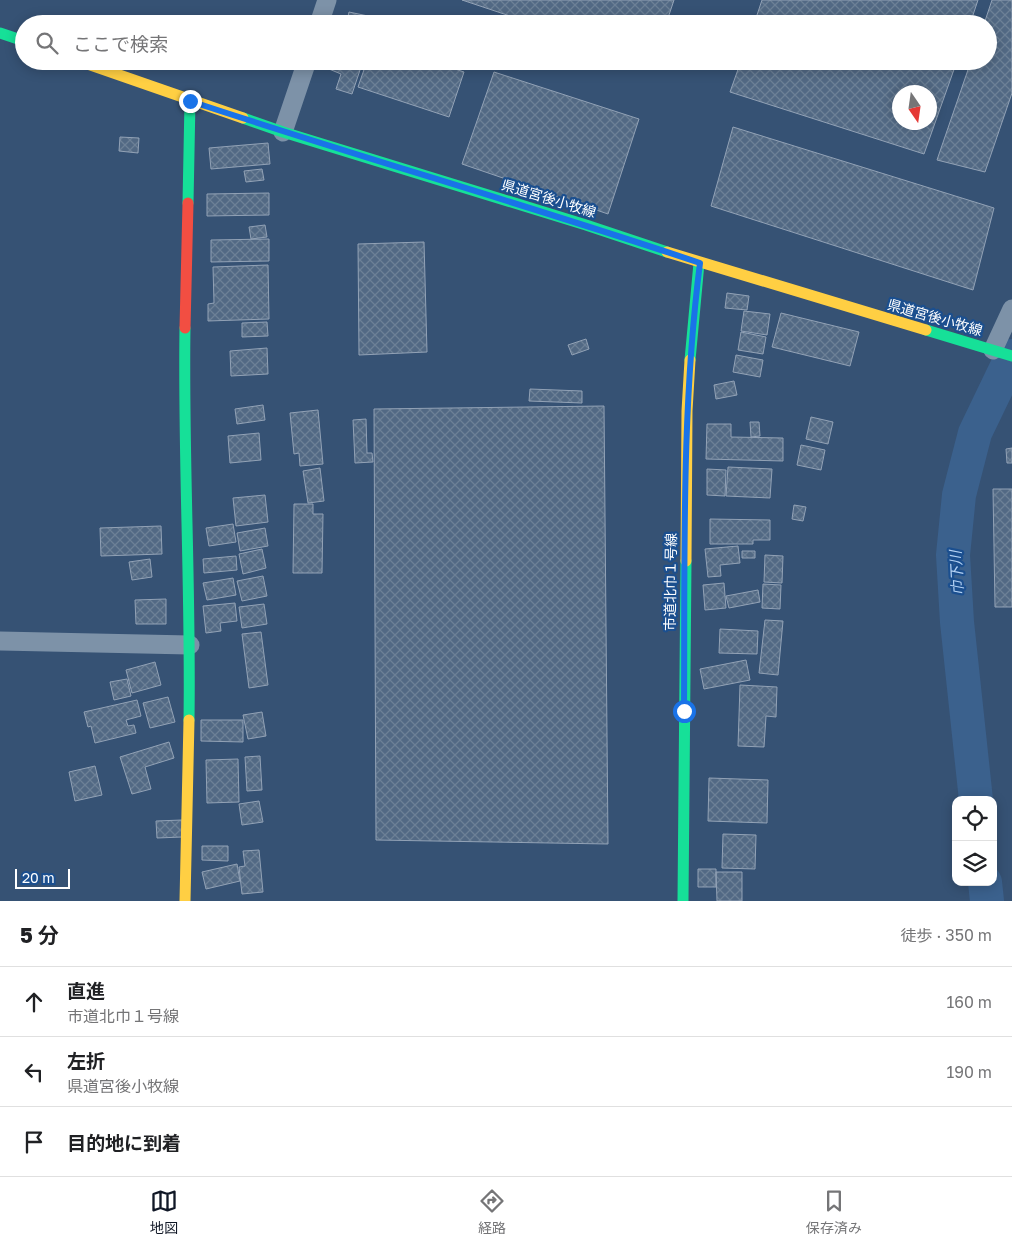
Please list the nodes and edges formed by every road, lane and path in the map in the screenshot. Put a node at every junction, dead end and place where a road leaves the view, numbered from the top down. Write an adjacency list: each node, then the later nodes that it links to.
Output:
1 (327, 0): 2 (street)
2 (322, 15)
3 (0, 33): 4 (street)
4 (15, 39)
5 (104, 70): 7 (street, 県道宮後小牧線)
6 (303, 70): 8 (street)
7 (190, 101): 8 (street, 県道宮後小牧線); 14 (street)
8 (282, 132): 9 (street, 県道宮後小牧線)
9 (700, 263): 11 (street, 県道宮後小牧線); 16 (street, 市道北巾１号線)
10 (1012, 309): 11 (street)
11 (992, 350): 12 (street, 県道宮後小牧線)
12 (1012, 356)
13 (0, 641): 14 (street)
14 (190, 645): 15 (street)
15 (185, 901)
16 (684, 901)

